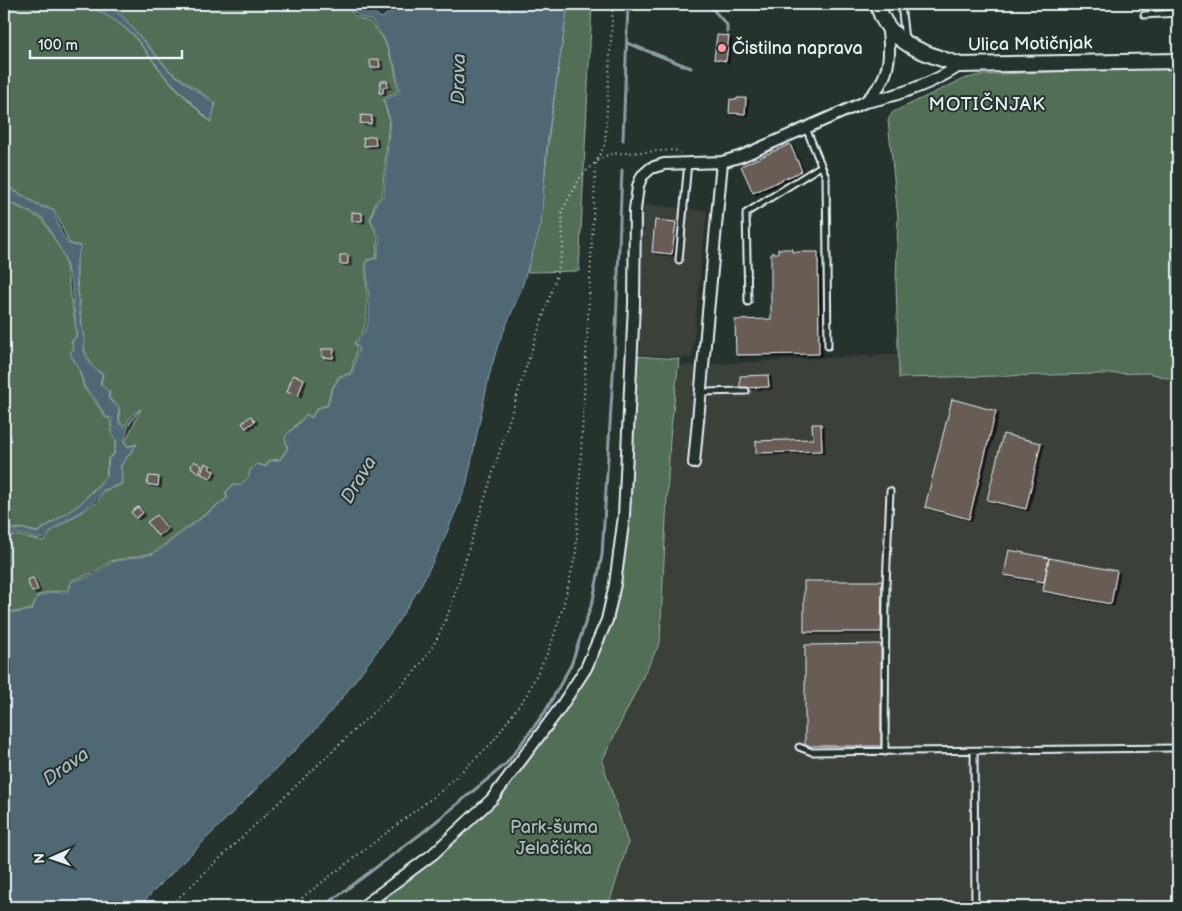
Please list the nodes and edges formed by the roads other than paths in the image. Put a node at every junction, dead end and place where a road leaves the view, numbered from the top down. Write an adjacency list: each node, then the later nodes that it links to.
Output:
1 (878, 4): 5 (main road, Ulica Motičnjak)
2 (901, 4): 6 (lane)
3 (1178, 13): 4 (lane)
4 (1144, 15)
5 (886, 23): 6 (main road, Ulica Motičnjak); 9 (street)
6 (906, 43): 8 (main road, Ulica Motičnjak)
7 (1178, 61): 8 (main road, Ulica Motičnjak)
8 (961, 65): 9 (street)
9 (865, 102): 10 (street)
10 (806, 128): 12 (street); 13 (lane)
11 (688, 161): 12 (street); 14 (lane); 25 (street)
12 (722, 162): 18 (street)
13 (821, 166): 15 (lane); 16 (lane)
14 (679, 260)
15 (748, 302)
16 (828, 346)
17 (746, 391): 18 (lane)
18 (700, 392): 19 (street)
19 (694, 463)
20 (890, 492): 23 (lane)
21 (799, 748): 23 (lane)
22 (1178, 748): 24 (lane)
23 (885, 752): 24 (lane)
24 (974, 752): 26 (lane)
25 (362, 907)
26 (975, 907)

